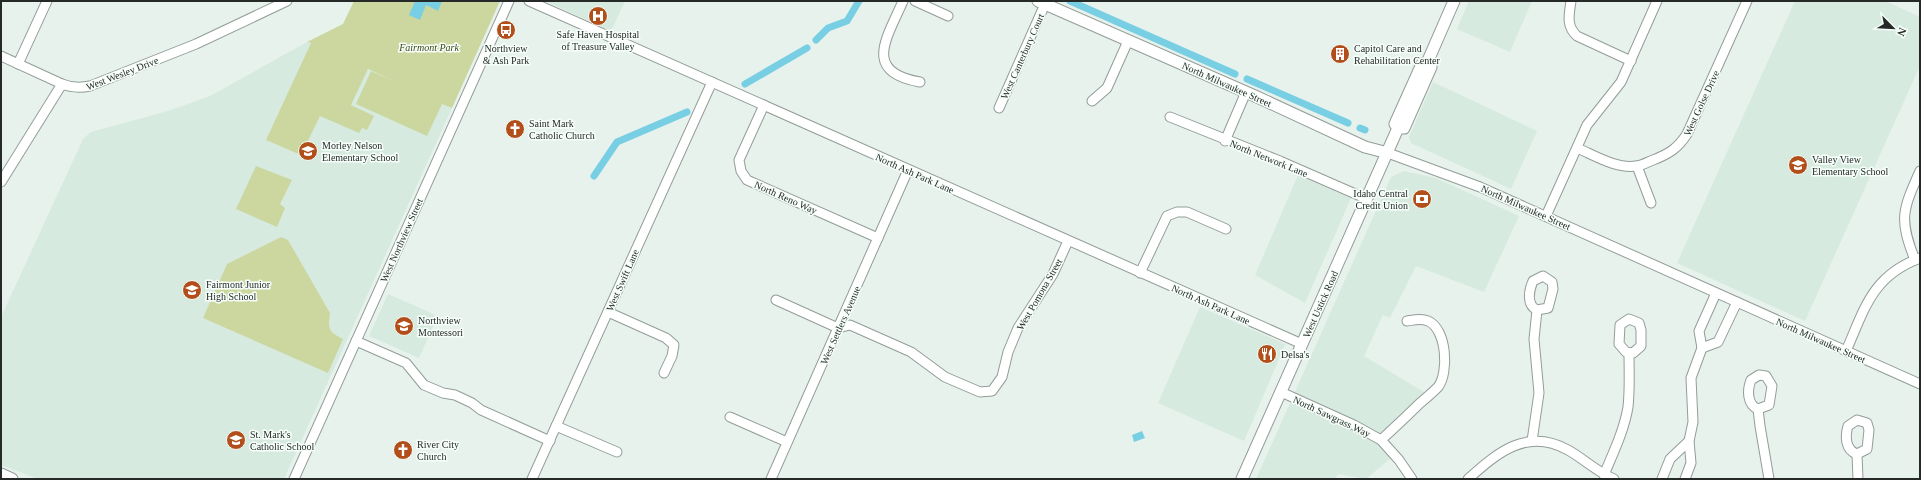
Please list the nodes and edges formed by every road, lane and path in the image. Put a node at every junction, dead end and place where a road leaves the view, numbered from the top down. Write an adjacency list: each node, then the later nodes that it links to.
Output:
1 (47, 1): 16 (street)
2 (287, 1): 19 (street, West Wesley Drive)
3 (509, 1): 47 (street, West Northview Street)
4 (529, 1): 17 (street, North Ash Park Lane)
5 (903, 1): 18 (street)
6 (915, 1): 12 (street)
7 (1454, 1): 27 (main road, West Ustick Road)
8 (1571, 1): 15 (street)
9 (1657, 1): 15 (street)
10 (1746, 1): 28 (street, West Golse Drive)
11 (1041, 3): 13 (main road, North Milwaukee Street); 23 (street, West Canterbury Court)
12 (948, 16)
13 (1128, 41): 20 (main road, North Milwaukee Street); 21 (street)
14 (1, 56): 16 (street, West Wesley Drive)
15 (1631, 61): 26 (street)
16 (18, 64): 19 (street, West Wesley Drive)
17 (712, 82): 22 (street, North Ash Park Lane); 44 (street, West Swift Lane)
18 (920, 82)
19 (62, 84): 31 (street)
20 (1246, 92): 25 (street); 27 (main road, North Milwaukee Street)
21 (1092, 101)
22 (764, 105): 29 (street, North Ash Park Lane); 36 (street, North Reno Way)
23 (999, 108)
24 (1170, 117): 25 (street, North Network Lane)
25 (1225, 141): 32 (street, North Network Lane)
26 (1577, 148): 28 (street, West Golse Drive); 34 (street)
27 (1388, 152): 32 (main road, West Ustick Road); 34 (street, North Milwaukee Street)
28 (1637, 166): 33 (street)
29 (908, 170): 36 (street, West Settlers Avenue); 37 (street, North Ash Park Lane)
30 (1920, 172): 38 (street)
31 (1, 182)
32 (1367, 200): 48 (main road, West Ustick Road)
33 (1651, 203)
34 (1546, 216): 40 (street, North Milwaukee Street)
35 (1226, 229): 39 (street)
36 (878, 238): 46 (street, West Settlers Avenue)
37 (1068, 241): 39 (street, North Ash Park Lane); 46 (street, West Pomona Street)
38 (1917, 259): 50 (street)
39 (1140, 273): 48 (street, North Ash Park Lane)
40 (1716, 293): 42 (street, North Milwaukee Street); 49 (street)
41 (776, 300): 46 (street)
42 (1737, 302): 49 (street); 50 (street, North Milwaukee Street)
43 (1537, 310): 62 (street)
44 (608, 312): 52 (street); 57 (street, West Swift Lane)
45 (1406, 321): 58 (street)
46 (838, 328): 61 (street, West Settlers Avenue)
47 (356, 341): 60 (street); 68 (street, West Northview Street)
48 (1302, 344): 54 (main road, West Ustick Road)
49 (1702, 348): 59 (street)
50 (1846, 350): 53 (street, North Milwaukee Street)
51 (1629, 353): 66 (street)
52 (664, 373)
53 (1920, 384)
54 (1280, 392): 58 (street, North Sawgrass Way); 71 (main road, West Ustick Road)
55 (1758, 409): 77 (street)
56 (730, 417): 61 (street)
57 (556, 426): 60 (street, West Swift Lane); 63 (street)
58 (1381, 440): 72 (street, North Sawgrass Way)
59 (1689, 440): 75 (street); 76 (street)
60 (550, 441): 69 (street, West Swift Lane)
61 (787, 442): 70 (street, West Settlers Avenue)
62 (1532, 442): 66 (street); 73 (street)
63 (617, 452)
64 (1857, 454): 78 (street)
65 (1, 474): 67 (main road)
66 (1604, 475): 74 (street)
67 (12, 479)
68 (294, 479)
69 (532, 479)
70 (771, 479)
71 (1242, 479)
72 (1412, 479)
73 (1468, 479)
74 (1614, 479)
75 (1662, 479)
76 (1685, 479)
77 (1769, 479)
78 (1858, 479)

